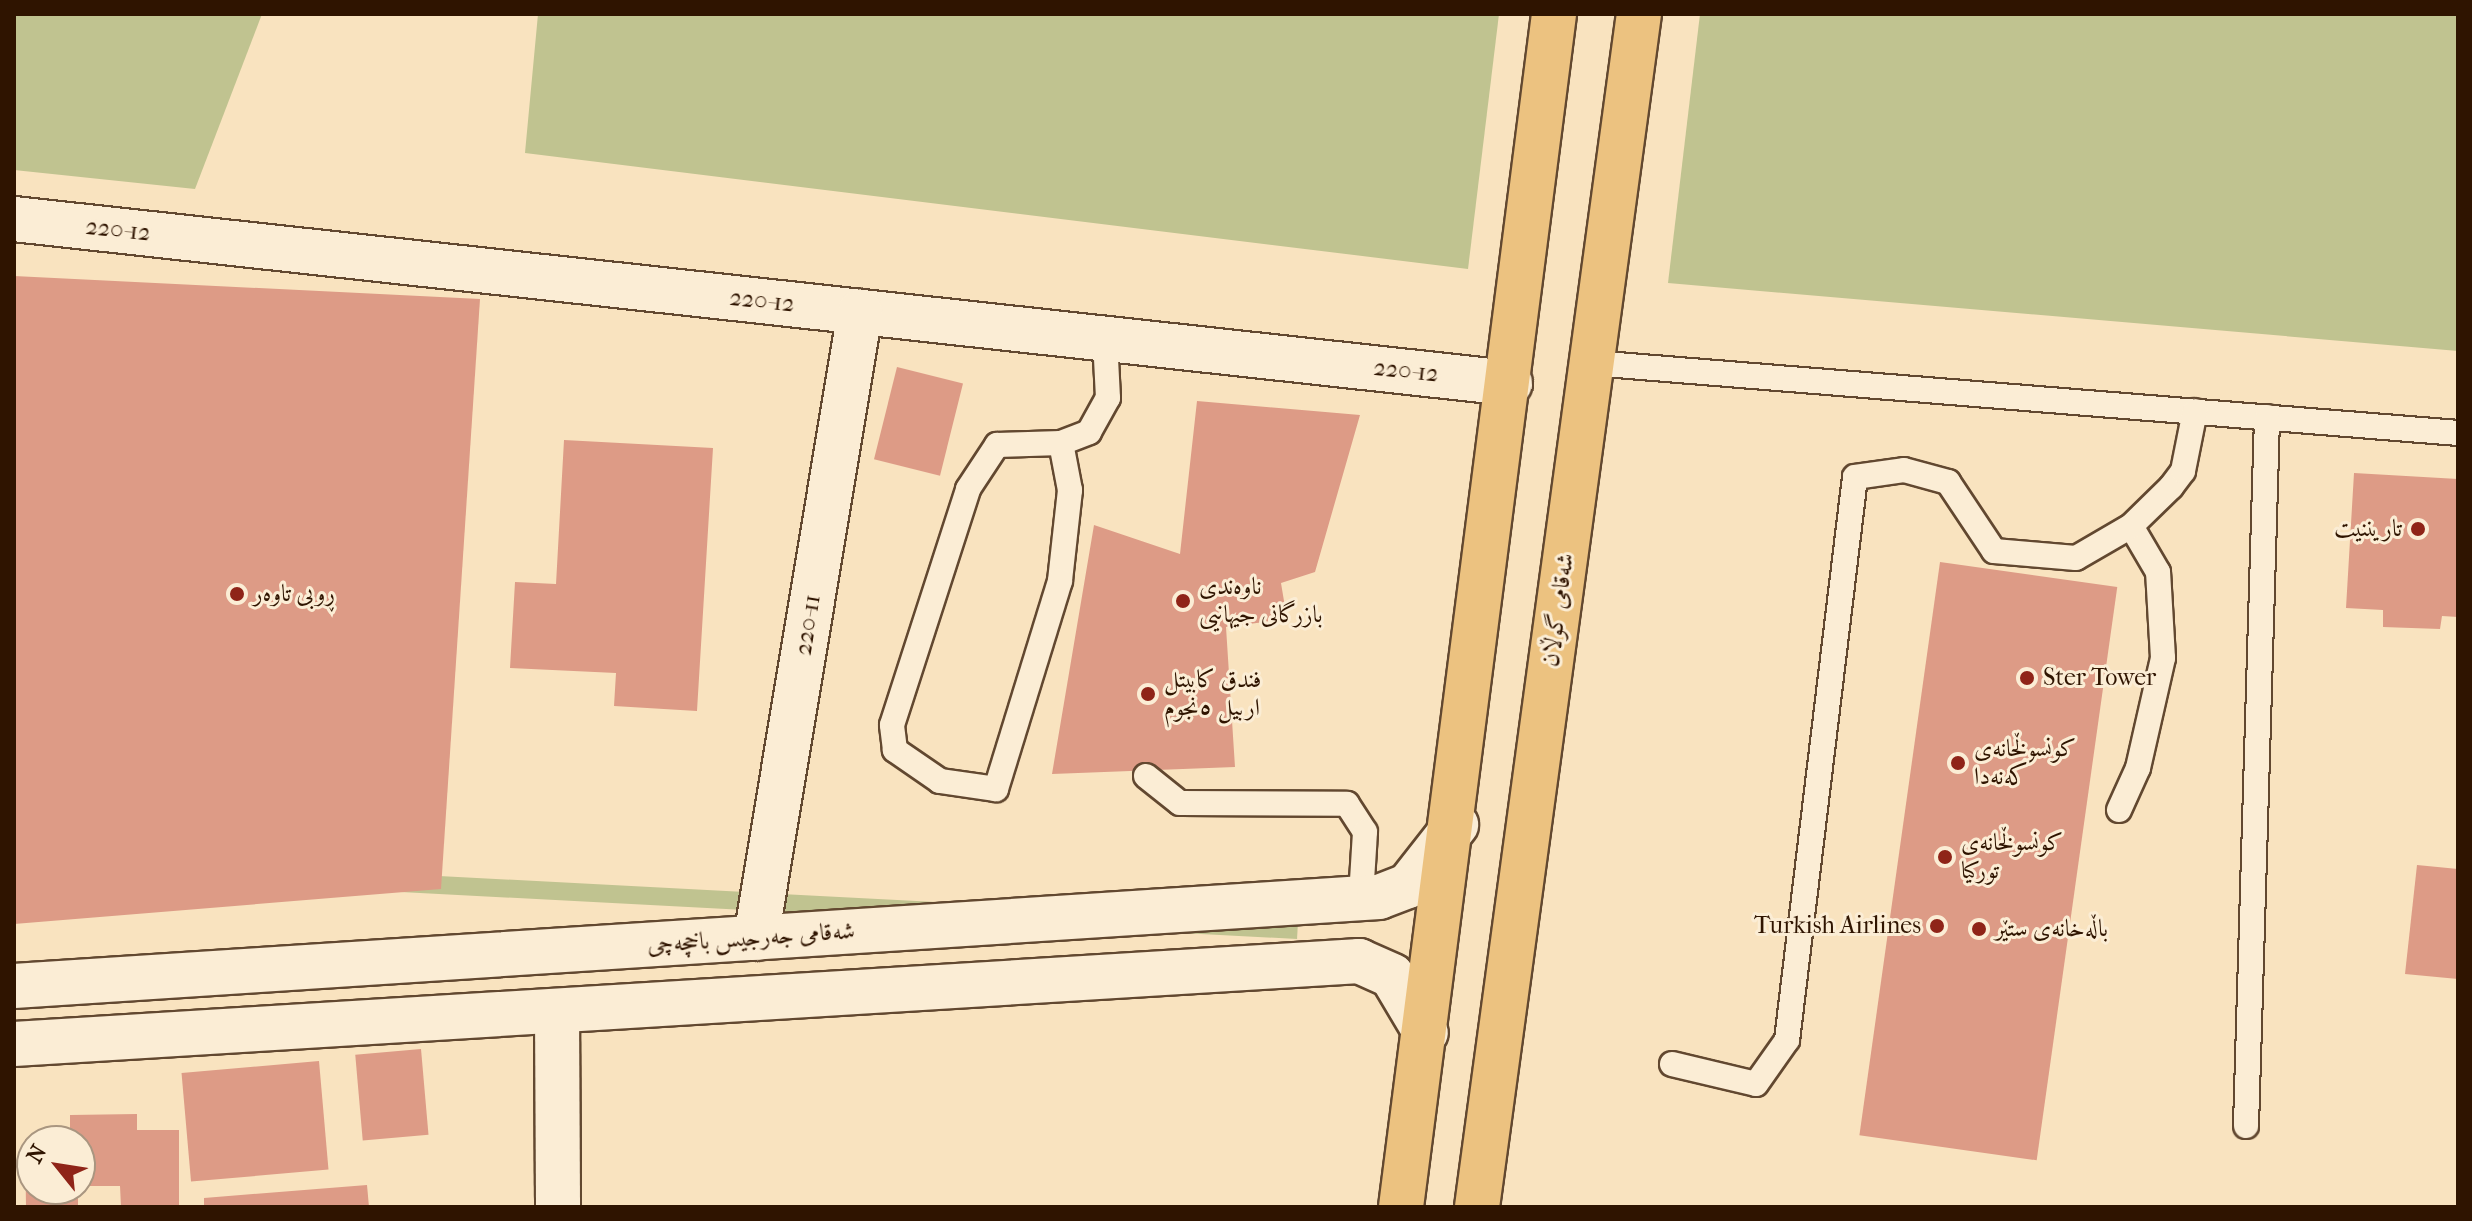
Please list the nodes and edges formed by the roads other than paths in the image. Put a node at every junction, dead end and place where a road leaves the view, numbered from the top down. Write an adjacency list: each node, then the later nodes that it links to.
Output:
1 (1554, 14): 7 (main road)
2 (1639, 14): 6 (main road, شەقامی گوڵان)
3 (14, 219): 4 (street, 220-12)
4 (860, 312): 5 (street, 220-12); 18 (street, 220-11)
5 (1105, 338): 7 (street, 220-12); 11 (lane)
6 (1592, 363): 8 (lane); 28 (main road, شەقامی گوڵان)
7 (1510, 383): 15 (main road)
8 (2195, 411): 9 (lane); 12 (lane)
9 (2267, 417): 10 (lane); 25 (lane)
10 (2458, 433)
11 (1061, 443): 11 (lane)
12 (2131, 526): 14 (lane); 24 (lane)
13 (1146, 776): 16 (lane)
14 (2119, 810)
15 (1456, 825): 16 (street, شەقامی جەرجیس باخچەچی); 22 (main road)
16 (1361, 898): 17 (street, شەقامی جەرجیس باخچەچی)
17 (1286, 903): 18 (street, شەقامی جەرجیس باخچەچی); 19 (street)
18 (756, 938): 20 (street, شەقامی جەرجیس باخچەچی)
19 (1287, 966): 21 (street); 22 (street)
20 (14, 986)
21 (557, 1011): 23 (street); 26 (street)
22 (1426, 1033): 27 (main road)
23 (14, 1044)
24 (1672, 1064)
25 (2246, 1126)
26 (558, 1207)
27 (1401, 1207)
28 (1477, 1207)

